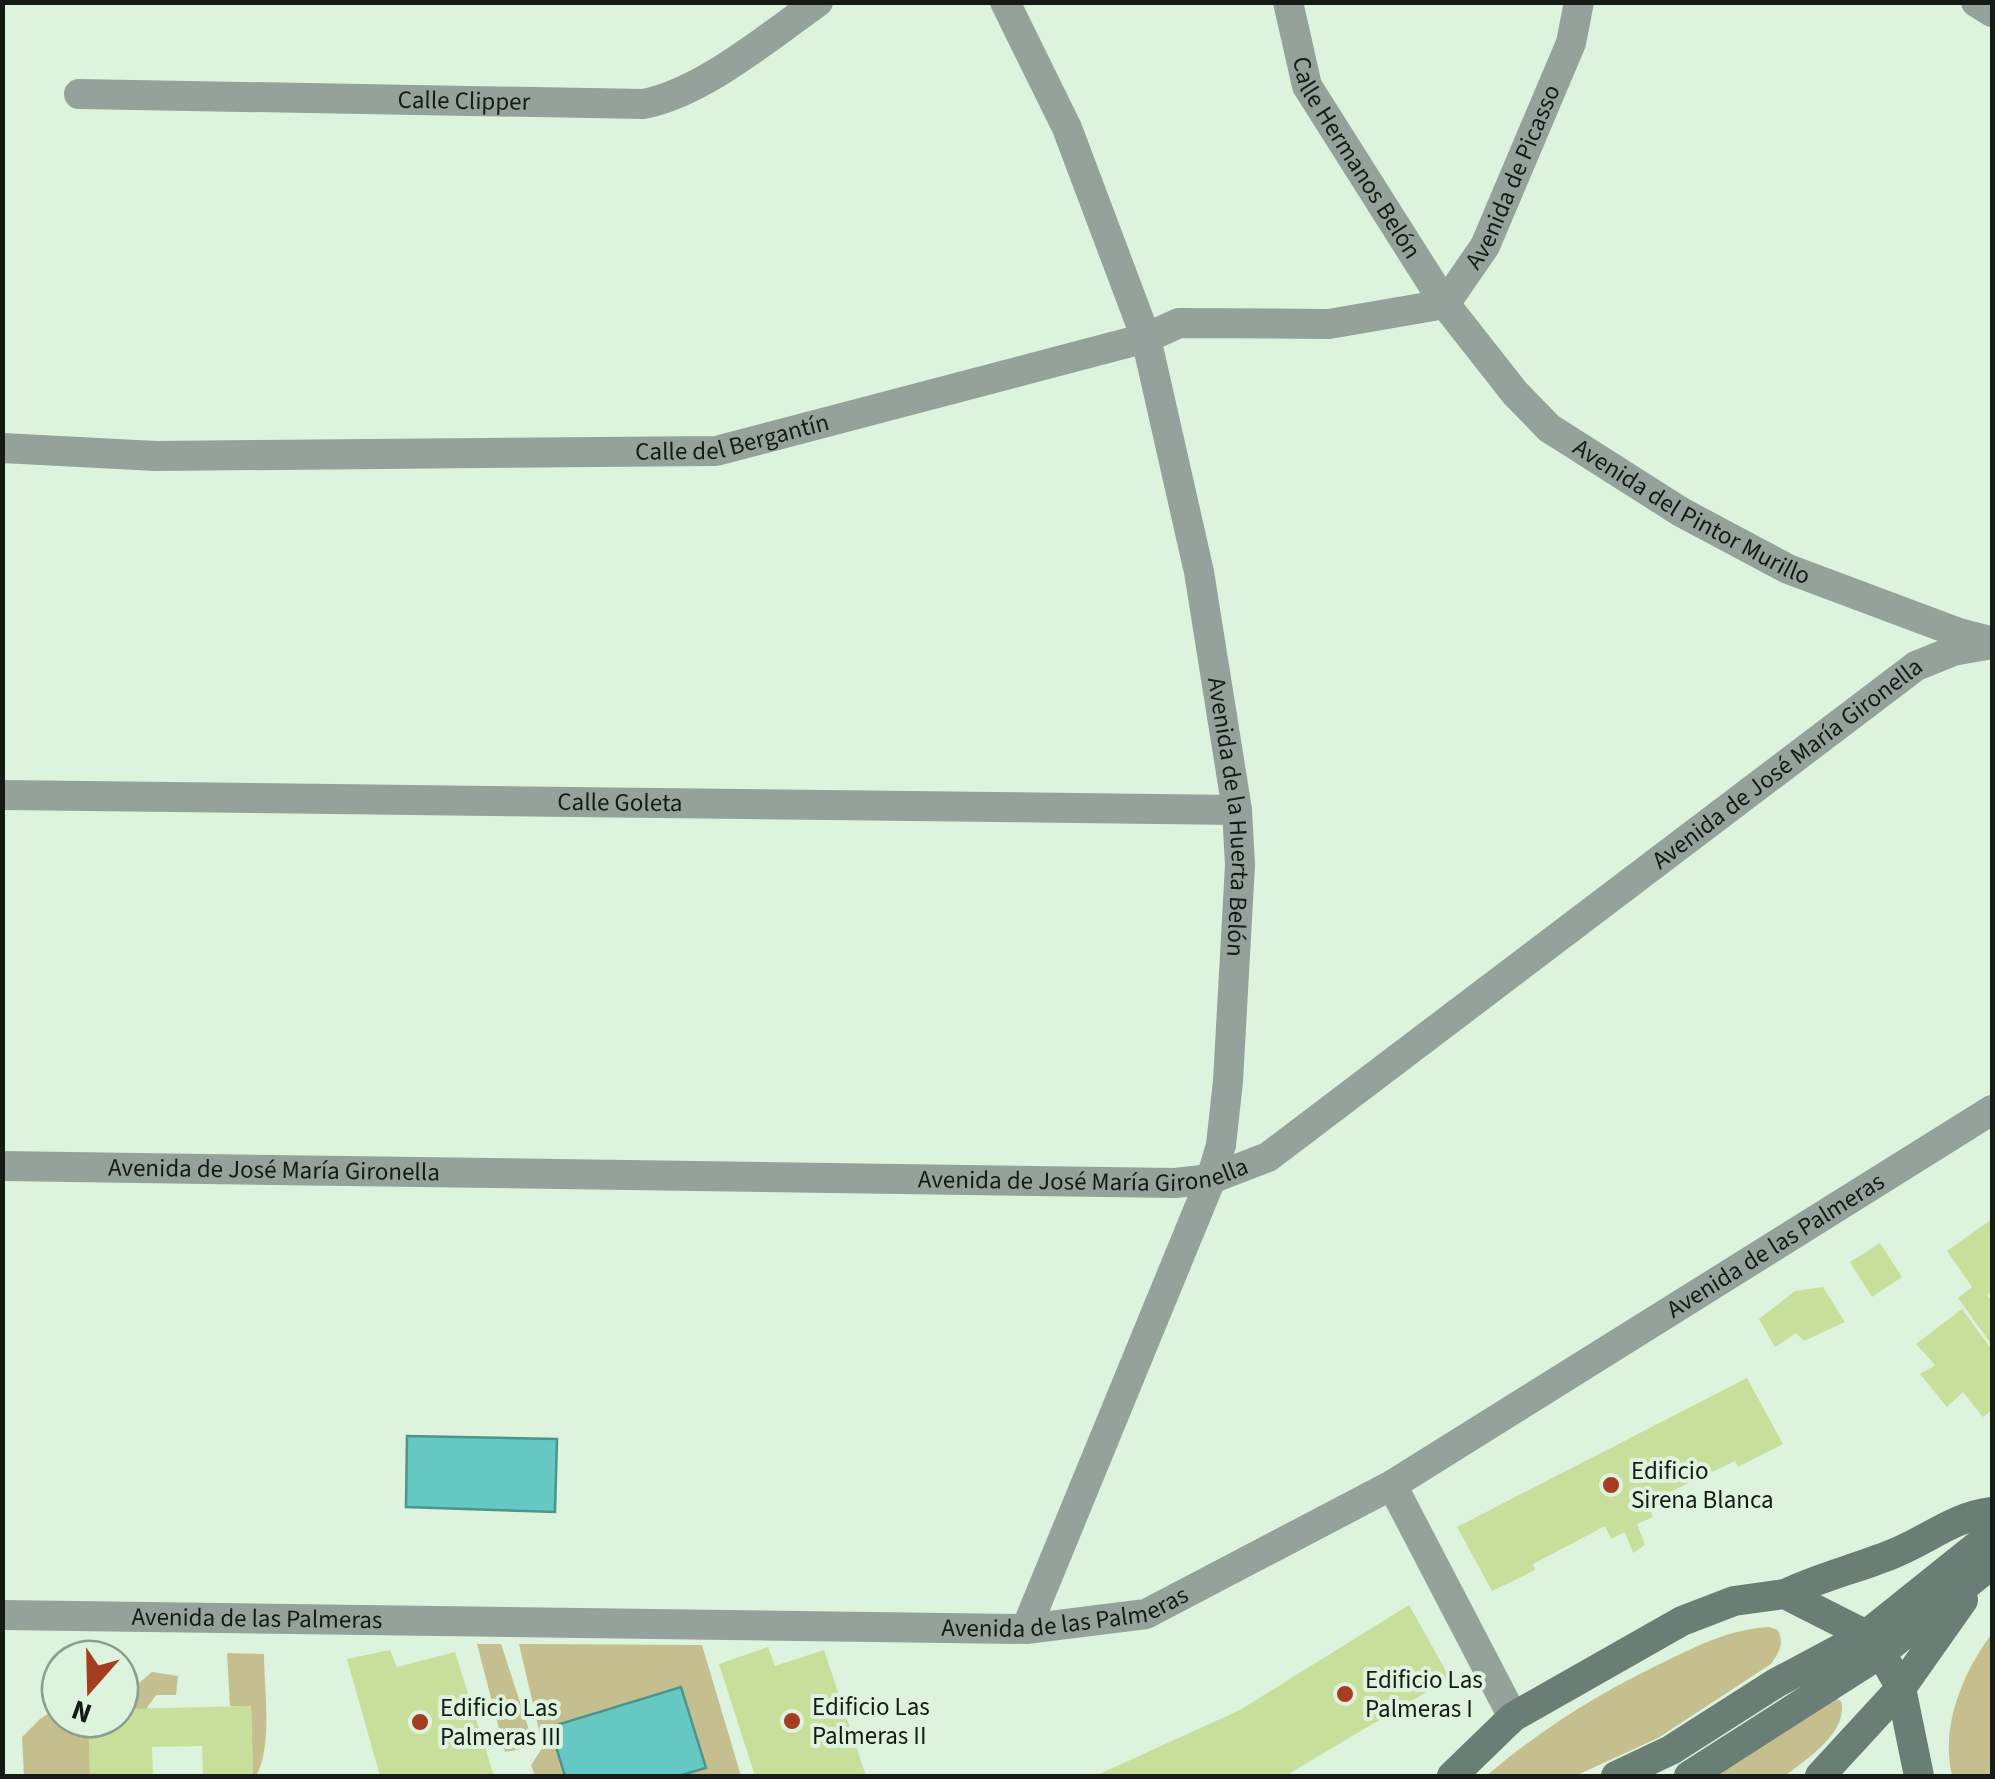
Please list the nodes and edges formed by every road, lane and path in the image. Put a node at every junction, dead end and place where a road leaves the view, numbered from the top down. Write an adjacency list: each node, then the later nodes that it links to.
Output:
1 (818, 2): 9 (street, Calle Clipper)
2 (1005, 2): 11 (street, Avenida de la Huerta Belón)
3 (1288, 2): 10 (street, Calle Hermanos Belón)
4 (1579, 2): 8 (street, Avenida de Picasso)
5 (1604, 2): 8 (street, Avenida de Picasso)
6 (1976, 2): 7 (street)
7 (1992, 12)
8 (1571, 43): 10 (street, Avenida de Picasso)
9 (79, 94)
10 (1445, 304): 11 (street, Calle del Bergantín); 13 (street, Avenida del Pintor Murillo)
11 (1146, 338): 12 (street, Calle del Bergantín); 15 (street, Avenida de la Huerta Belón)
12 (2, 448)
13 (1992, 643): 18 (street, Avenida de José María Gironella)
14 (2, 795): 15 (street, Calle Goleta)
15 (1238, 810): 18 (street, Avenida de la Huerta Belón)
16 (1992, 1110): 19 (street, Avenida de las Palmeras)
17 (2, 1166): 18 (street, Avenida de José María Gironella)
18 (1211, 1179): 25 (street, Avenida de la Huerta Belón)
19 (1392, 1485): 25 (street, Avenida de las Palmeras); 28 (street)
20 (1992, 1512): 23 (main road)
21 (1992, 1534): 26 (main road)
22 (1988, 1567): 26 (main road); 27 (main road)
23 (1786, 1594): 26 (main road); 28 (main road)
24 (2, 1615): 25 (street, Avenida de las Palmeras)
25 (1026, 1629)
26 (1873, 1644): 27 (main road); 30 (main road); 31 (main road)
27 (1901, 1688): 32 (main road); 33 (main road)
28 (1514, 1718): 29 (main road)
29 (1452, 1776)
30 (1616, 1776)
31 (1689, 1776)
32 (1820, 1776)
33 (1919, 1776)

